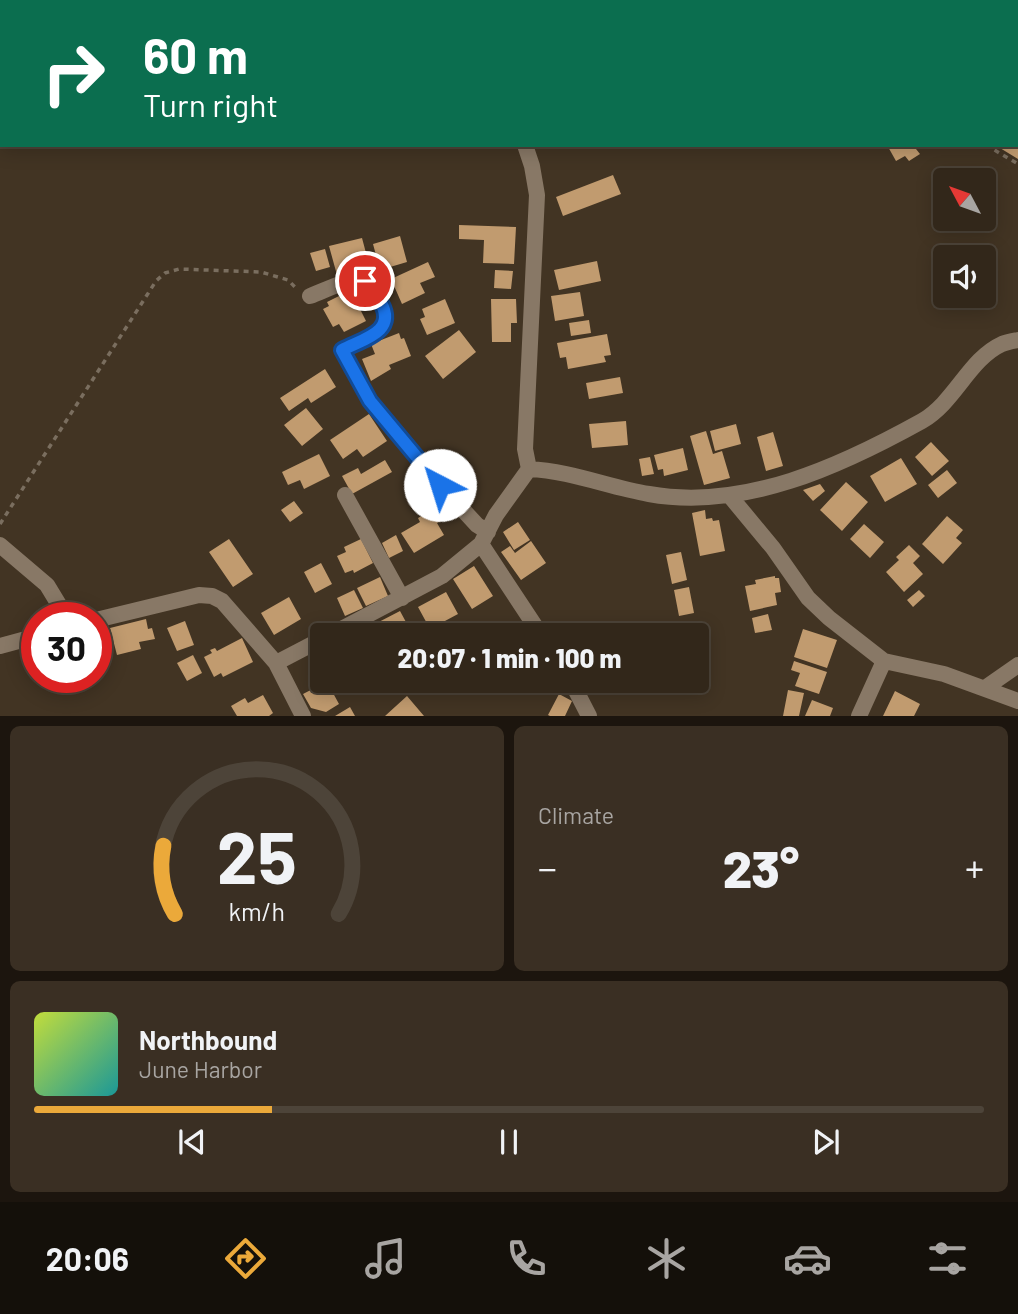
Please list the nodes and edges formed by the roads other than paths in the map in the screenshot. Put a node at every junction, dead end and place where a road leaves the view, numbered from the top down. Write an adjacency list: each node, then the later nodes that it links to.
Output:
1 (526, 147): 4 (street)
2 (310, 296): 7 (street)
3 (1018, 340): 6 (street)
4 (529, 469): 6 (street); 7 (street)
5 (345, 495): 9 (street)
6 (729, 495): 17 (street)
7 (484, 538): 9 (street); 13 (street)
8 (0, 545): 10 (street)
9 (402, 598): 12 (street)
10 (57, 602)
11 (112, 617): 18 (street)
12 (353, 623)
13 (534, 623)
14 (21, 640): 16 (street)
15 (310, 645): 18 (street)
16 (0, 646)
17 (884, 660): 20 (street); 25 (street)
18 (276, 663): 23 (street)
19 (1018, 665): 20 (street)
20 (985, 688): 22 (street)
21 (577, 693): 24 (street)
22 (1018, 701)
23 (303, 716)
24 (589, 716)
25 (859, 716)

